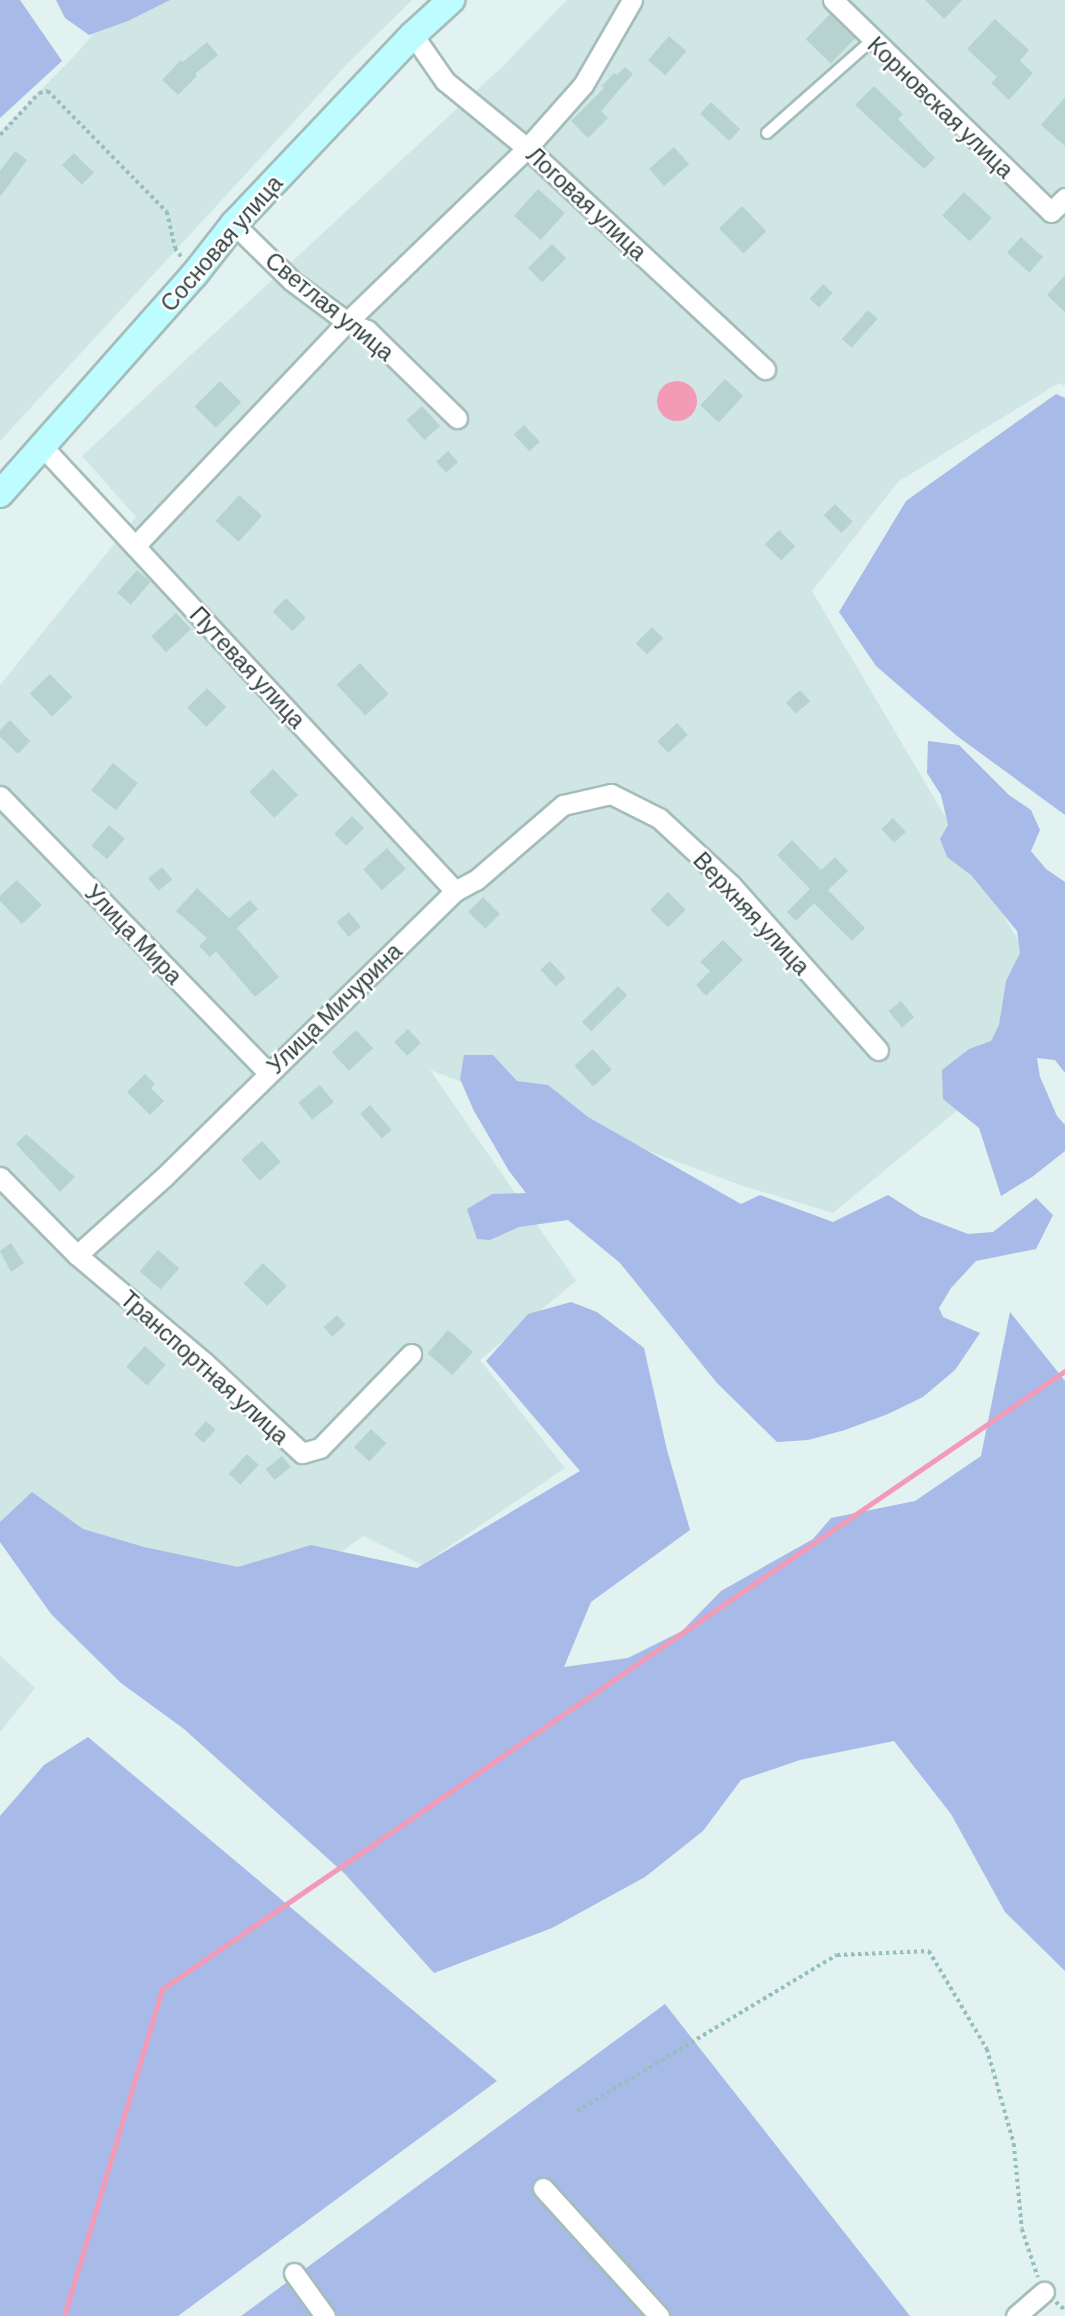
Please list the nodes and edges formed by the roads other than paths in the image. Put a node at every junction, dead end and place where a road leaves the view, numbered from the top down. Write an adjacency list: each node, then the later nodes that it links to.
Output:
1 (451, 0): 4 (street, Сосновая улица)
2 (632, 0): 7 (street)
3 (833, 0): 5 (street, Корновская улица)
4 (413, 35): 7 (street, Логовая улица); 9 (street, Сосновая улица)
5 (872, 40): 6 (lane); 8 (street, Корновская улица)
6 (767, 133)
7 (527, 148): 10 (street); 11 (street, Логовая улица)
8 (1058, 205)
9 (234, 224): 10 (street, Светлая улица); 13 (street, Сосновая улица)
10 (347, 323): 12 (street, Светлая улица); 15 (street)
11 (765, 369)
12 (457, 418)
13 (41, 445): 14 (street, Сосновая улица); 15 (street, Путевая улица)
14 (0, 494)
15 (135, 547): 18 (street, Путевая улица)
16 (611, 794): 18 (street, Улица Мичурина); 19 (street, Верхняя улица)
17 (0, 796): 20 (street, Улица Мира)
18 (454, 891): 20 (street, Улица Мичурина)
19 (878, 1050)
20 (268, 1073): 22 (street, Улица Мичурина)
21 (0, 1177): 22 (street, Транспортная улица)
22 (77, 1255): 23 (street, Транспортная улица)
23 (411, 1354)
24 (543, 2188): 28 (street)
25 (294, 2273): 27 (street)
26 (1044, 2292): 29 (street)
27 (325, 2316)
28 (659, 2316)
29 (1016, 2316)

